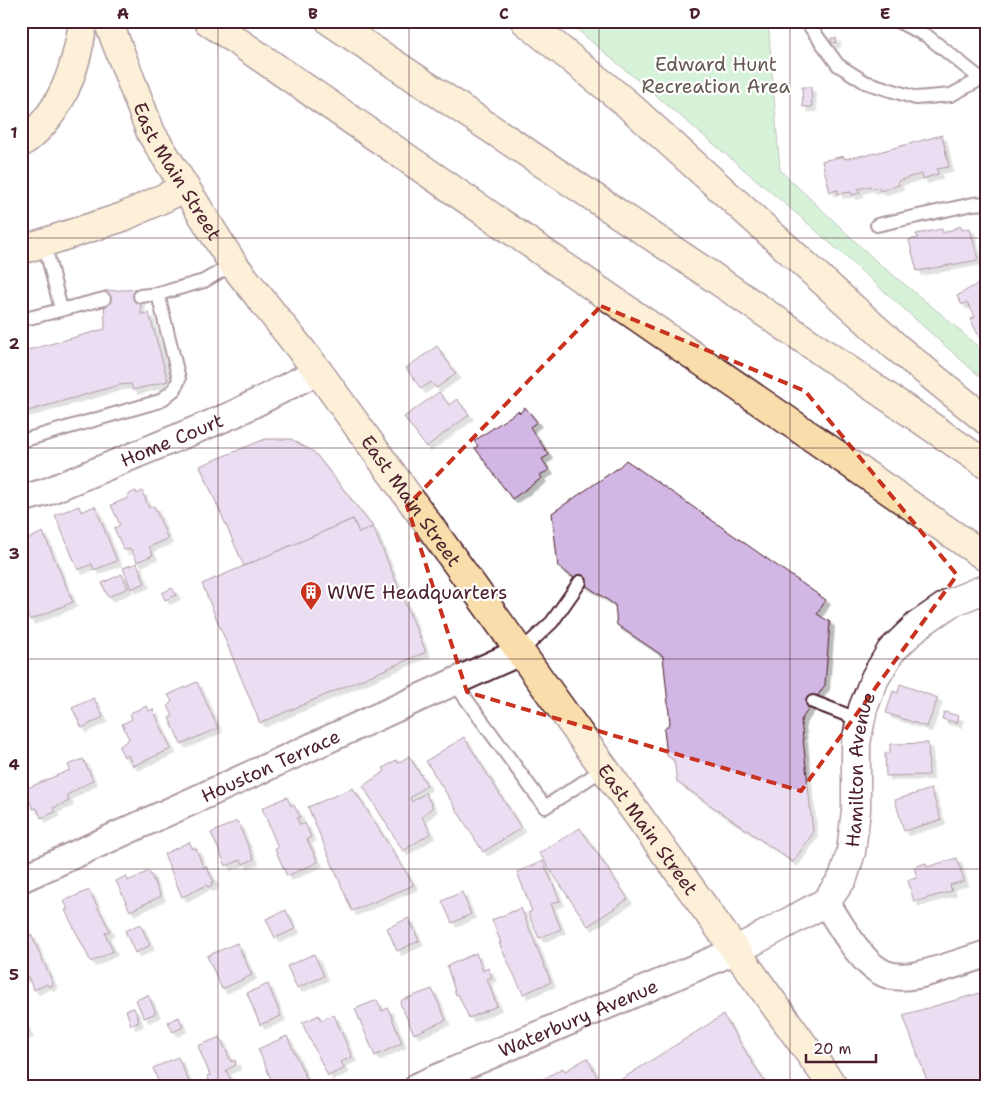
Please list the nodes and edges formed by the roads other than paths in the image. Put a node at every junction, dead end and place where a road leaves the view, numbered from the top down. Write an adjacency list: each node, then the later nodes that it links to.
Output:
1 (83, 21): 11 (main road)
2 (108, 21): 12 (main road, East Main Street)
3 (192, 21): 10 (main road)
4 (208, 21): 10 (main road)
5 (330, 21): 25 (main road)
6 (525, 21): 23 (main road)
7 (806, 21): 9 (lane)
8 (897, 21): 9 (lane)
9 (984, 78)
10 (382, 141): 27 (main road)
11 (21, 144)
12 (185, 188): 15 (main road); 16 (main road, East Main Street)
13 (987, 203): 14 (lane)
14 (877, 225)
15 (33, 246): 20 (lane)
16 (234, 264): 17 (lane); 22 (main road, East Main Street)
17 (158, 294): 18 (lane); 24 (lane)
18 (140, 296)
19 (104, 299): 20 (lane)
20 (61, 309): 21 (lane)
21 (21, 320)
22 (318, 371): 26 (street, Home Court); 30 (main road, East Main Street)
23 (987, 421)
24 (21, 441)
25 (987, 465)
26 (21, 499)
27 (987, 558)
28 (580, 582): 30 (lane)
29 (987, 588): 33 (street, Hamilton Avenue)
30 (520, 652): 31 (street, Houston Terrace); 34 (main road, East Main Street)
31 (453, 681): 34 (lane); 35 (street, Houston Terrace)
32 (813, 702): 33 (lane)
33 (860, 720): 36 (street, Hamilton Avenue)
34 (605, 768): 37 (main road, East Main Street)
35 (21, 879)
36 (826, 902): 37 (street, Hamilton Avenue); 38 (street)
37 (737, 950): 39 (street, Waterbury Avenue); 40 (main road, East Main Street)
38 (987, 954)
39 (418, 1086)
40 (833, 1086)

